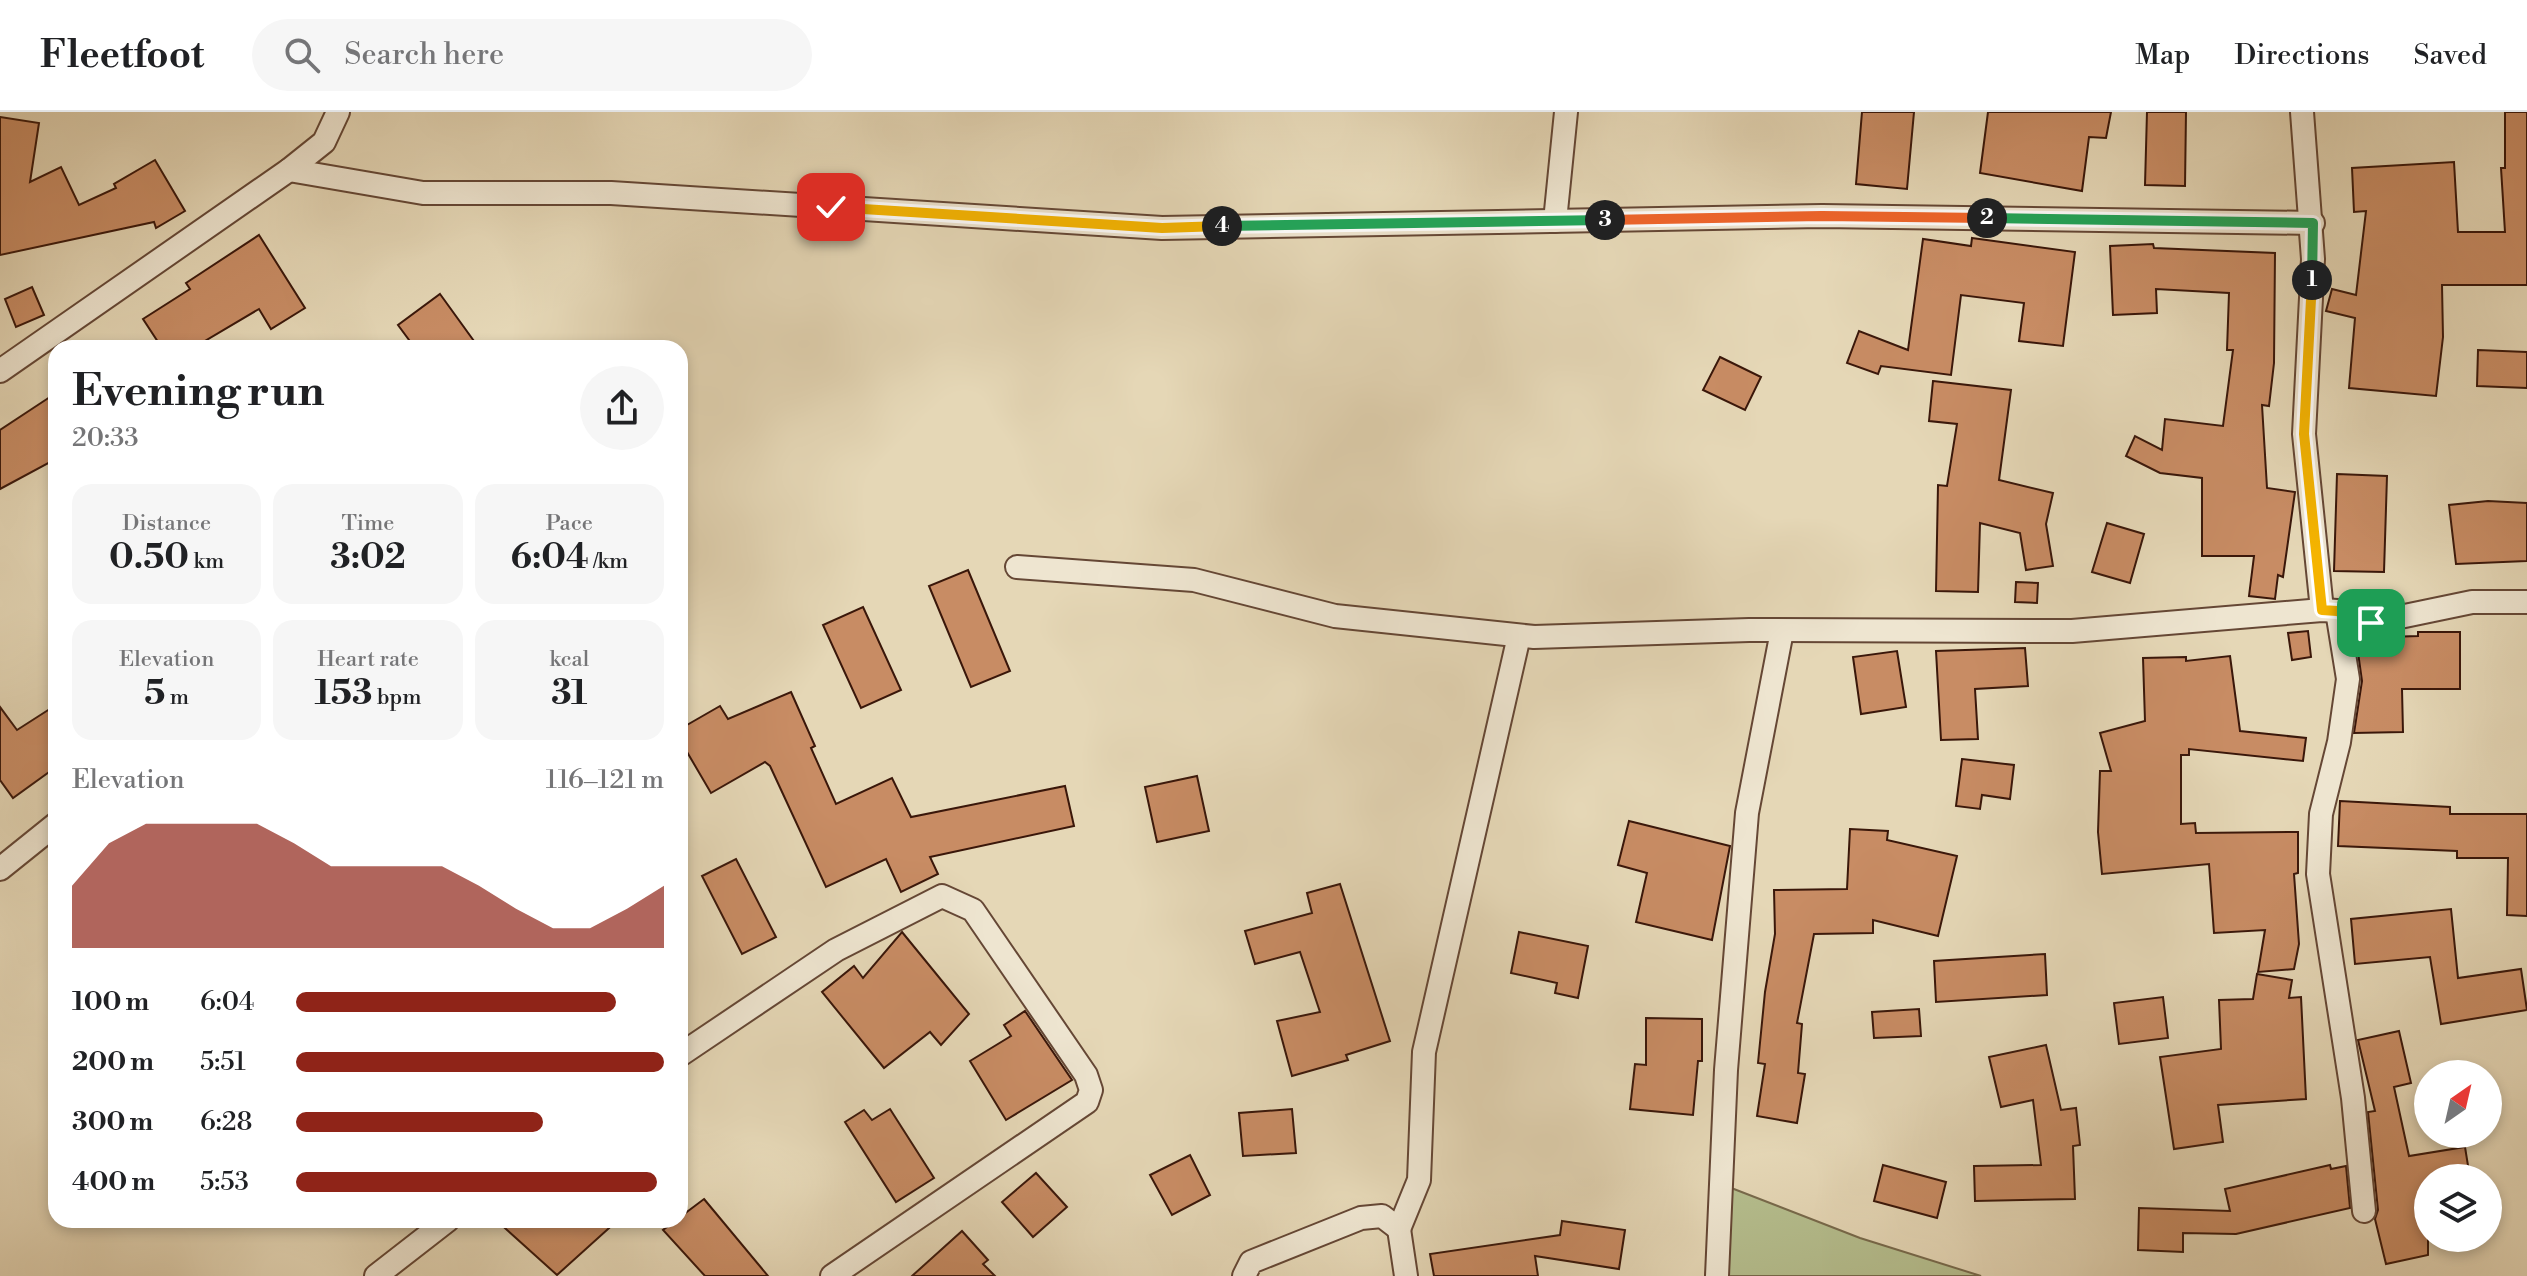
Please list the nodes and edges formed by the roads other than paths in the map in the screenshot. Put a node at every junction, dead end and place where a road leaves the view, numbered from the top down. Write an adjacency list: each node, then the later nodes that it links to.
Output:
1 (338, 112): 4 (street)
2 (1566, 112): 5 (street)
3 (2302, 112): 6 (street)
4 (289, 170): 5 (street); 7 (street)
5 (1555, 221): 6 (street)
6 (2313, 223): 10 (street)
7 (0, 371)
8 (1017, 567): 12 (street)
9 (2527, 602): 10 (street)
10 (2329, 610): 11 (street); 16 (street)
11 (1782, 631): 12 (street); 23 (street)
12 (1519, 636): 18 (street)
13 (48, 830): 14 (street)
14 (0, 869)
15 (688, 1050): 20 (street)
16 (2364, 1211)
17 (438, 1228): 19 (street)
18 (1399, 1229): 21 (street); 22 (street)
19 (376, 1276)
20 (832, 1276)
21 (1244, 1276)
22 (1406, 1276)
23 (1717, 1276)

